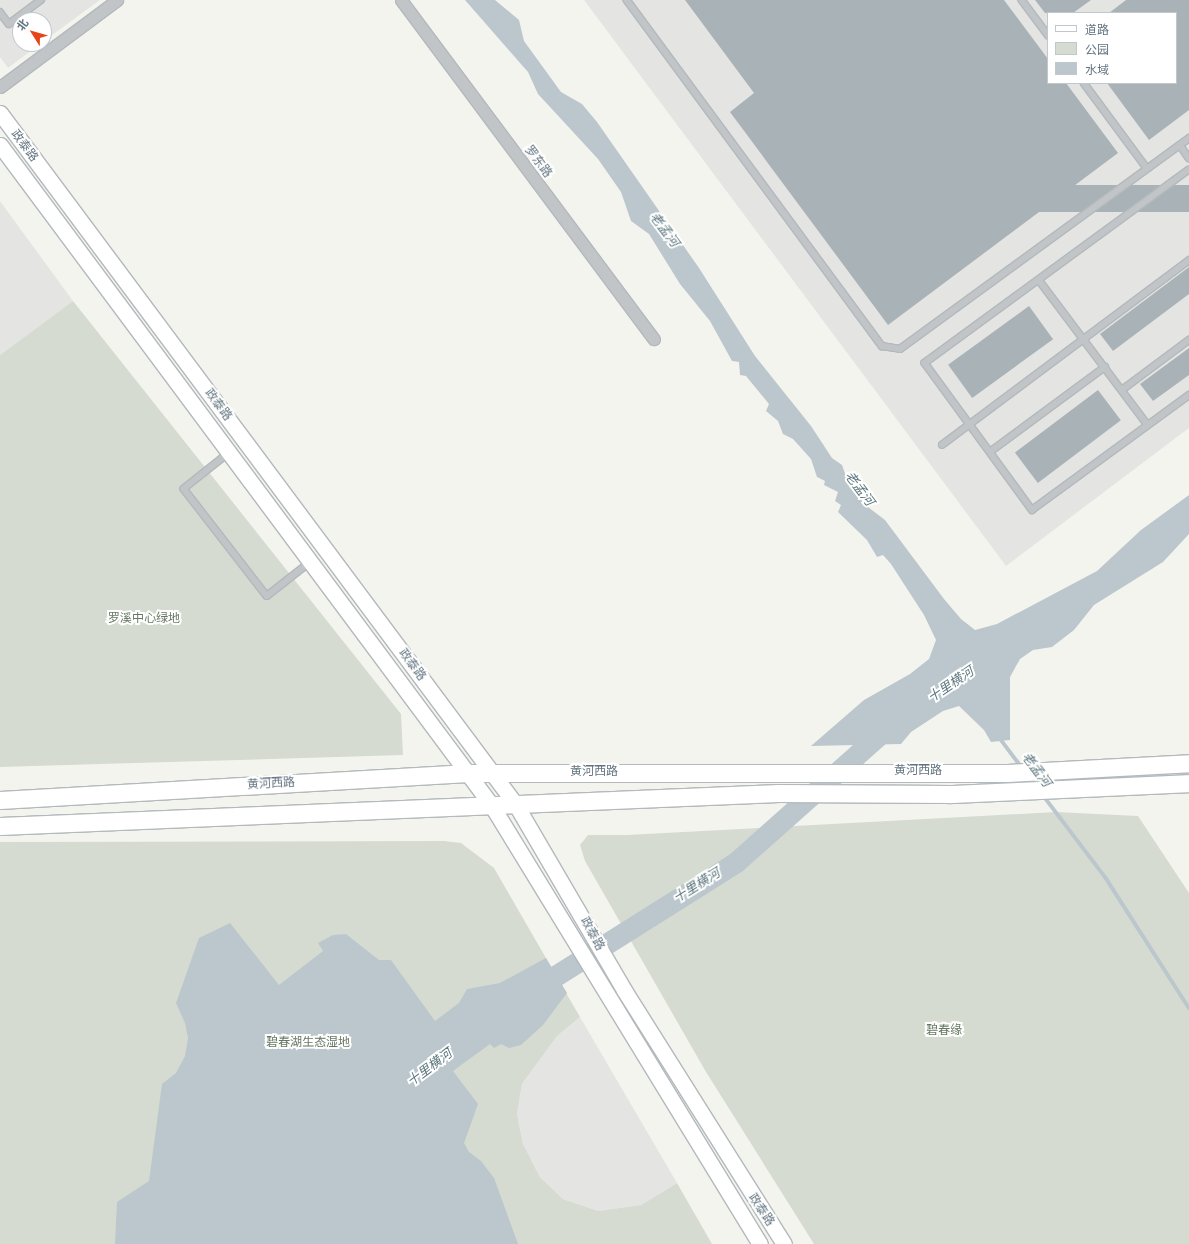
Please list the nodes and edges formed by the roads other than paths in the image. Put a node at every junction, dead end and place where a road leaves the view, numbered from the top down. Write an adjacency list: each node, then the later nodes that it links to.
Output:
1 (41, 0): 6 (lane)
2 (117, 0): 9 (street)
3 (401, 0): 19 (street, 罗东路)
4 (627, 0): 15 (lane)
5 (1022, 0): 7 (lane)
6 (0, 12)
7 (1047, 34)
8 (1085, 84): 15 (lane)
9 (0, 87)
10 (0, 113): 32 (main road, 政泰路)
11 (1189, 138): 12 (lane)
12 (1180, 144): 14 (lane); 15 (lane)
13 (0, 145): 29 (main road, 政泰路)
14 (1189, 158)
15 (1147, 168)
16 (1189, 170): 18 (lane)
17 (1189, 260): 20 (lane)
18 (1039, 280): 20 (lane); 25 (lane)
19 (654, 339)
20 (1084, 339): 22 (lane); 25 (lane)
21 (1189, 340): 23 (lane)
22 (1105, 367): 23 (lane); 28 (lane)
23 (1122, 390): 26 (lane)
24 (1189, 395): 26 (lane)
25 (970, 424): 27 (lane); 28 (lane)
26 (1148, 425): 28 (lane)
27 (942, 445)
28 (990, 452)
29 (229, 453): 30 (main road, 政泰路); 30 (lane)
30 (311, 562): 33 (main road, 政泰路)
31 (1189, 763): 32 (main road, 黄河西路)
32 (492, 772): 33 (main road, 黄河西路); 36 (main road, 政泰路)
33 (468, 773): 35 (main road, 黄河西路); 37 (main road, 政泰路)
34 (1189, 783): 36 (main road, 黄河西路)
35 (0, 800)
36 (516, 805): 37 (main road, 黄河西路); 40 (main road, 政泰路)
37 (492, 806): 38 (main road, 黄河西路); 39 (main road, 政泰路)
38 (0, 826)
39 (760, 1244)
40 (784, 1244)

